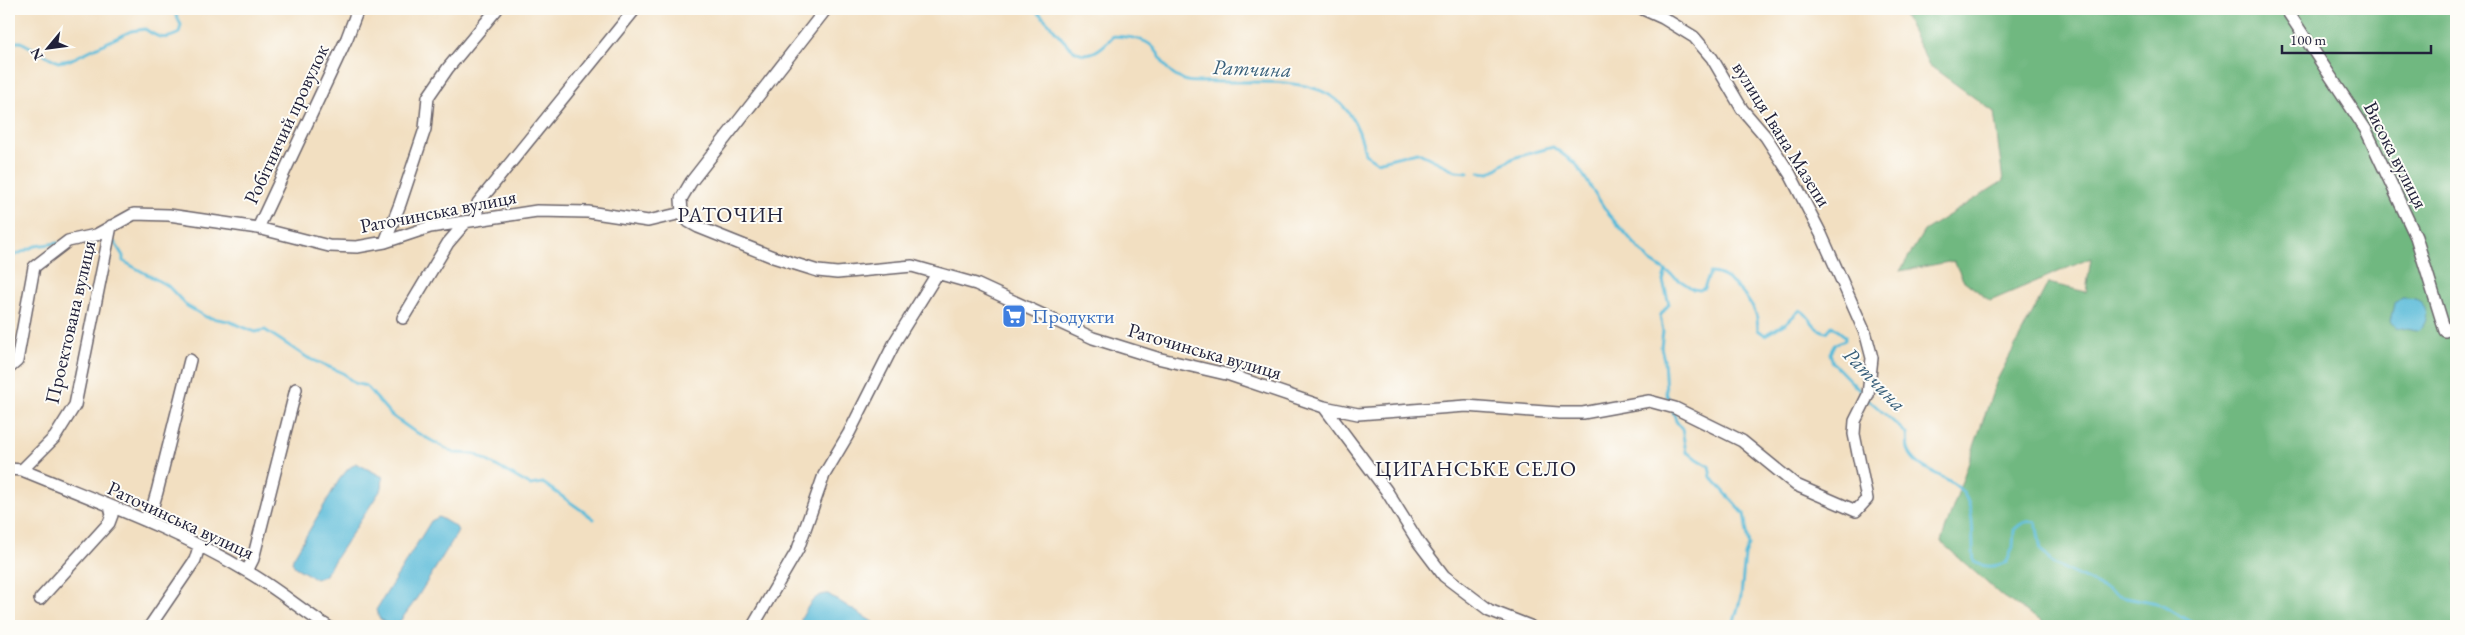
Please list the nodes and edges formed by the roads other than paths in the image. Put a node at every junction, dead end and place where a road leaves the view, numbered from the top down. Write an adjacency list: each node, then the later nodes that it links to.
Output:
1 (358, 9): 10 (street, Робітничий провулок)
2 (497, 9): 11 (street)
3 (634, 9): 8 (street)
4 (826, 9): 7 (street)
5 (1643, 9): 19 (street, вулиця Івана Мазепи)
6 (2286, 9): 14 (street, Висока вулиця)
7 (682, 213): 8 (street, Раточинська вулиця); 12 (street, Раточинська вулиця)
8 (471, 221): 11 (street, Раточинська вулиця); 13 (street)
9 (111, 226): 10 (street, Раточинська вулиця); 16 (street, Раточинська вулиця); 20 (street, Проектована вулиця)
10 (258, 228): 11 (street, Раточинська вулиця)
11 (385, 242)
12 (937, 274): 18 (street, Раточинська вулиця); 28 (street)
13 (404, 318)
14 (2445, 331)
15 (190, 360): 22 (street)
16 (9, 368)
17 (296, 388): 24 (street)
18 (1324, 407): 19 (street, Раточинська вулиця); 29 (street)
19 (1855, 421)
20 (12, 471): 21 (street, Раточинська вулиця)
21 (110, 506): 22 (street, Раточинська вулиця); 25 (street)
22 (144, 520): 23 (street, Раточинська вулиця)
23 (199, 547): 24 (street, Раточинська вулиця); 26 (street)
24 (248, 571): 27 (street, Раточинська вулиця)
25 (40, 599)
26 (150, 626)
27 (327, 626)
28 (753, 626)
29 (1530, 626)

